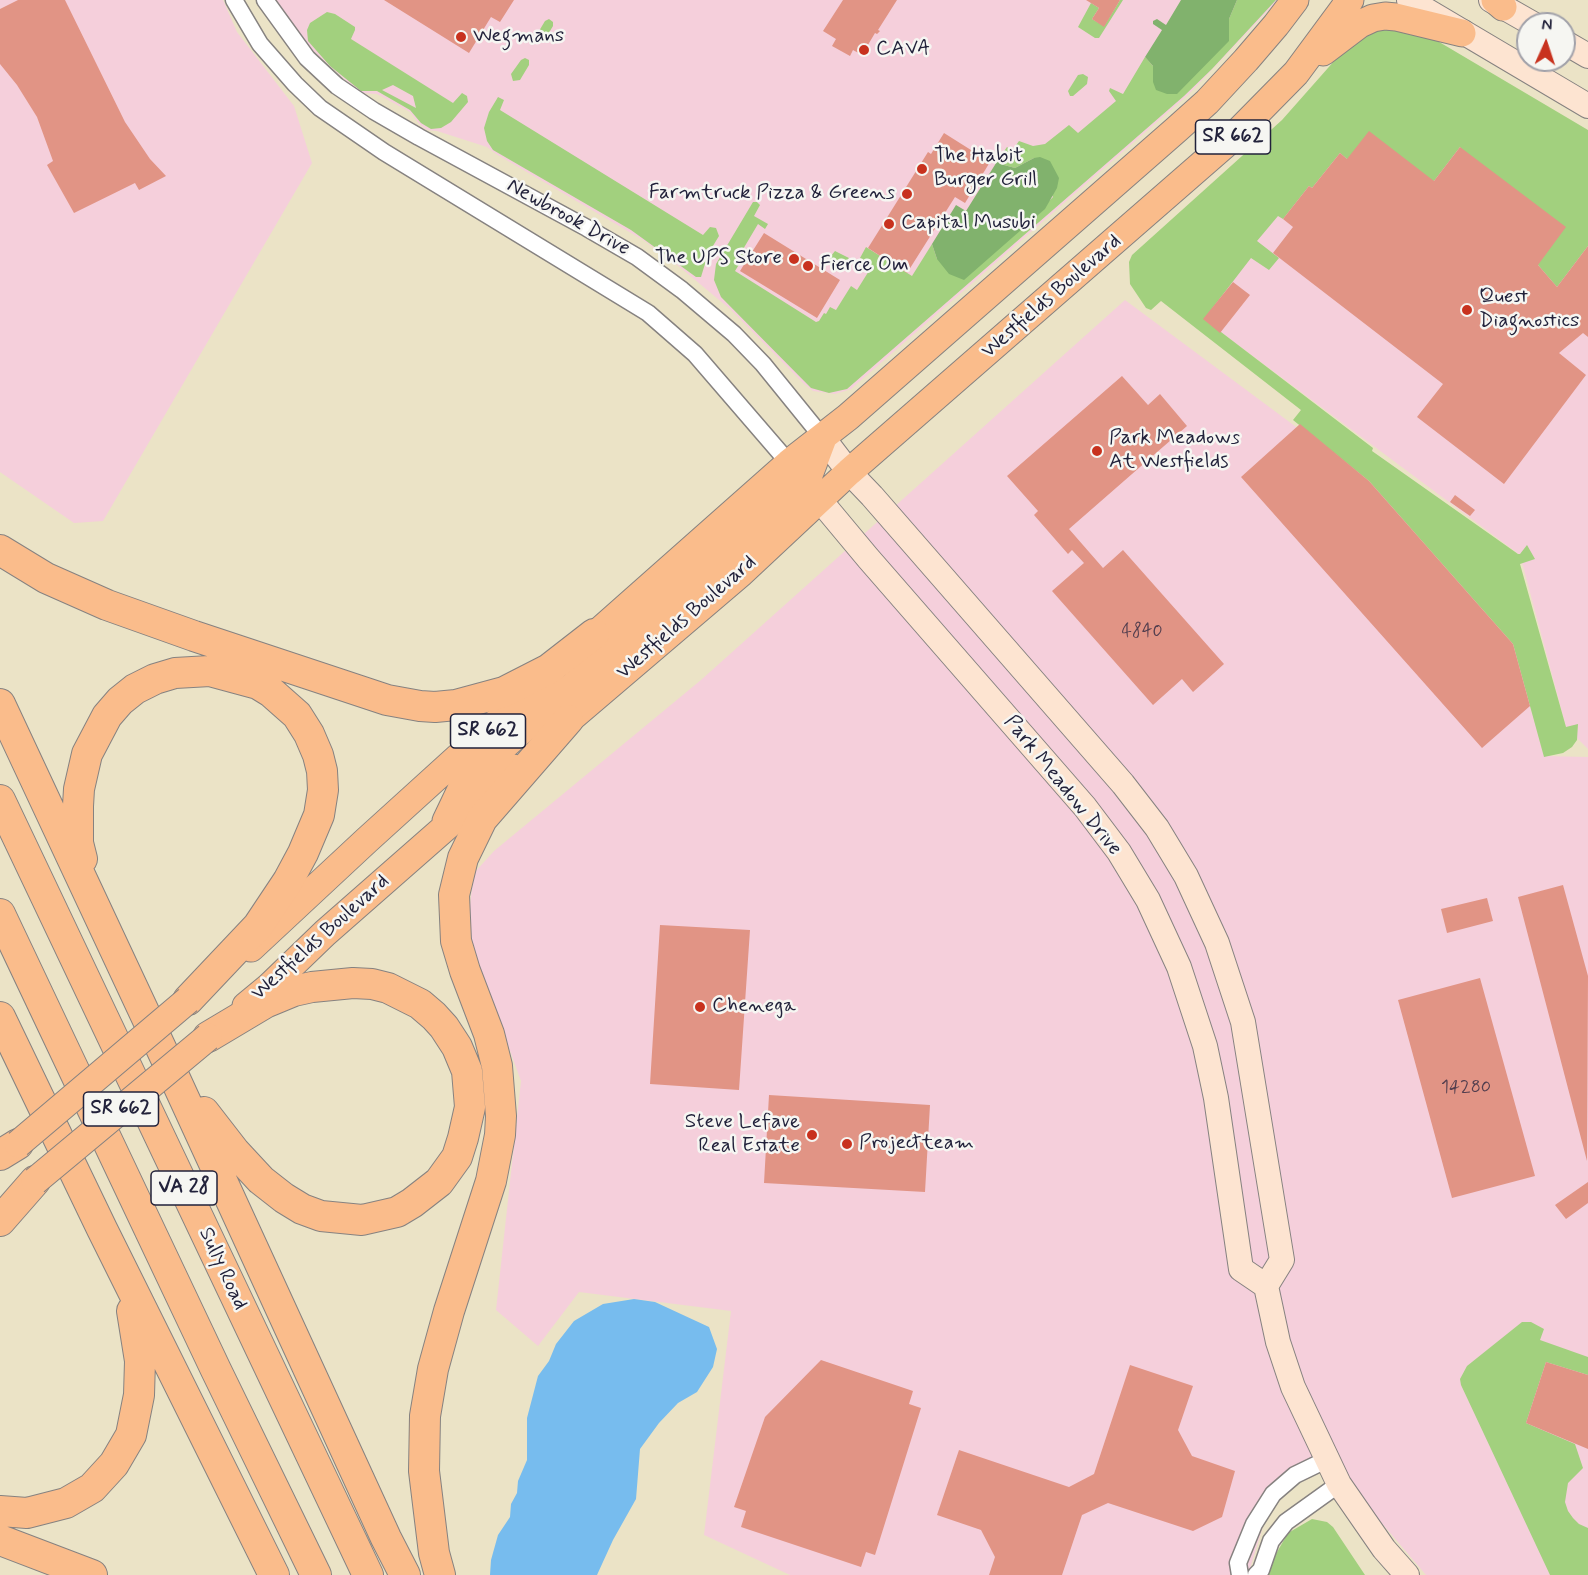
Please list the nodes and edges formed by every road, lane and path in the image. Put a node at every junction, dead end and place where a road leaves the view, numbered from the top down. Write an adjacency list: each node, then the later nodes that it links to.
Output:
1 (234, 0): 13 (street, Newbrook Drive)
2 (266, 0): 11 (street, Newbrook Drive)
3 (1295, 0): 11 (main road, Westfields Boulevard / SR 662)
4 (1350, 0): 9 (main road, Westfields Boulevard / SR 662)
5 (1409, 0): 8 (street)
6 (1496, 2): 7 (street)
7 (1516, 14)
8 (1462, 33): 9 (main road); 10 (street)
9 (1296, 73): 12 (main road, Westfields Boulevard / SR 662)
10 (1588, 106)
11 (823, 438): 12 (street, Newbrook Drive); 13 (main road, Westfields Boulevard / SR 662)
12 (849, 472): 13 (main road, Westfields Boulevard / SR 662); 14 (street, Newbrook Drive)
13 (805, 482): 16 (main road, Westfields Boulevard / SR 662); 18 (main road, Westfields Boulevard / SR 662); 20 (main road); 34 (street, Park Meadow Drive)
14 (918, 549): 34 (street, Park Meadow Drive)
15 (0, 550): 16 (highway)
16 (594, 634): 23 (main road, Westfields Boulevard / SR 662)
17 (0, 704): 22 (highway)
18 (568, 720): 20 (main road, Westfields Boulevard / SR 662); 44 (highway)
19 (0, 800): 42 (highway, Sully Road / VA 28)
20 (441, 831): 25 (main road, Westfields Boulevard / SR 662)
21 (0, 914): 41 (highway, VA 28)
22 (103, 924): 23 (highway); 27 (highway)
23 (188, 1000): 29 (main road, Westfields Boulevard / SR 662, bridge)
24 (0, 1017): 28 (highway)
25 (208, 1037): 27 (highway); 30 (main road, Westfields Boulevard / SR 662, bridge)
26 (0, 1046): 28 (highway)
27 (167, 1061): 43 (highway)
28 (37, 1095): 33 (highway)
29 (6, 1153)
30 (35, 1181): 31 (main road, Westfields Boulevard / SR 662); 32 (highway)
31 (0, 1212)
32 (0, 1221)
33 (102, 1229): 37 (highway); 40 (highway)
34 (1266, 1286): 35 (street)
35 (1328, 1459): 36 (street); 45 (street)
36 (1339, 1484): 46 (street); 47 (street)
37 (0, 1511)
38 (0, 1540): 39 (highway)
39 (92, 1575)
40 (274, 1575)
41 (316, 1575)
42 (368, 1575)
43 (405, 1575)
44 (440, 1575)
45 (1240, 1575)
46 (1256, 1575)
47 (1407, 1575)

